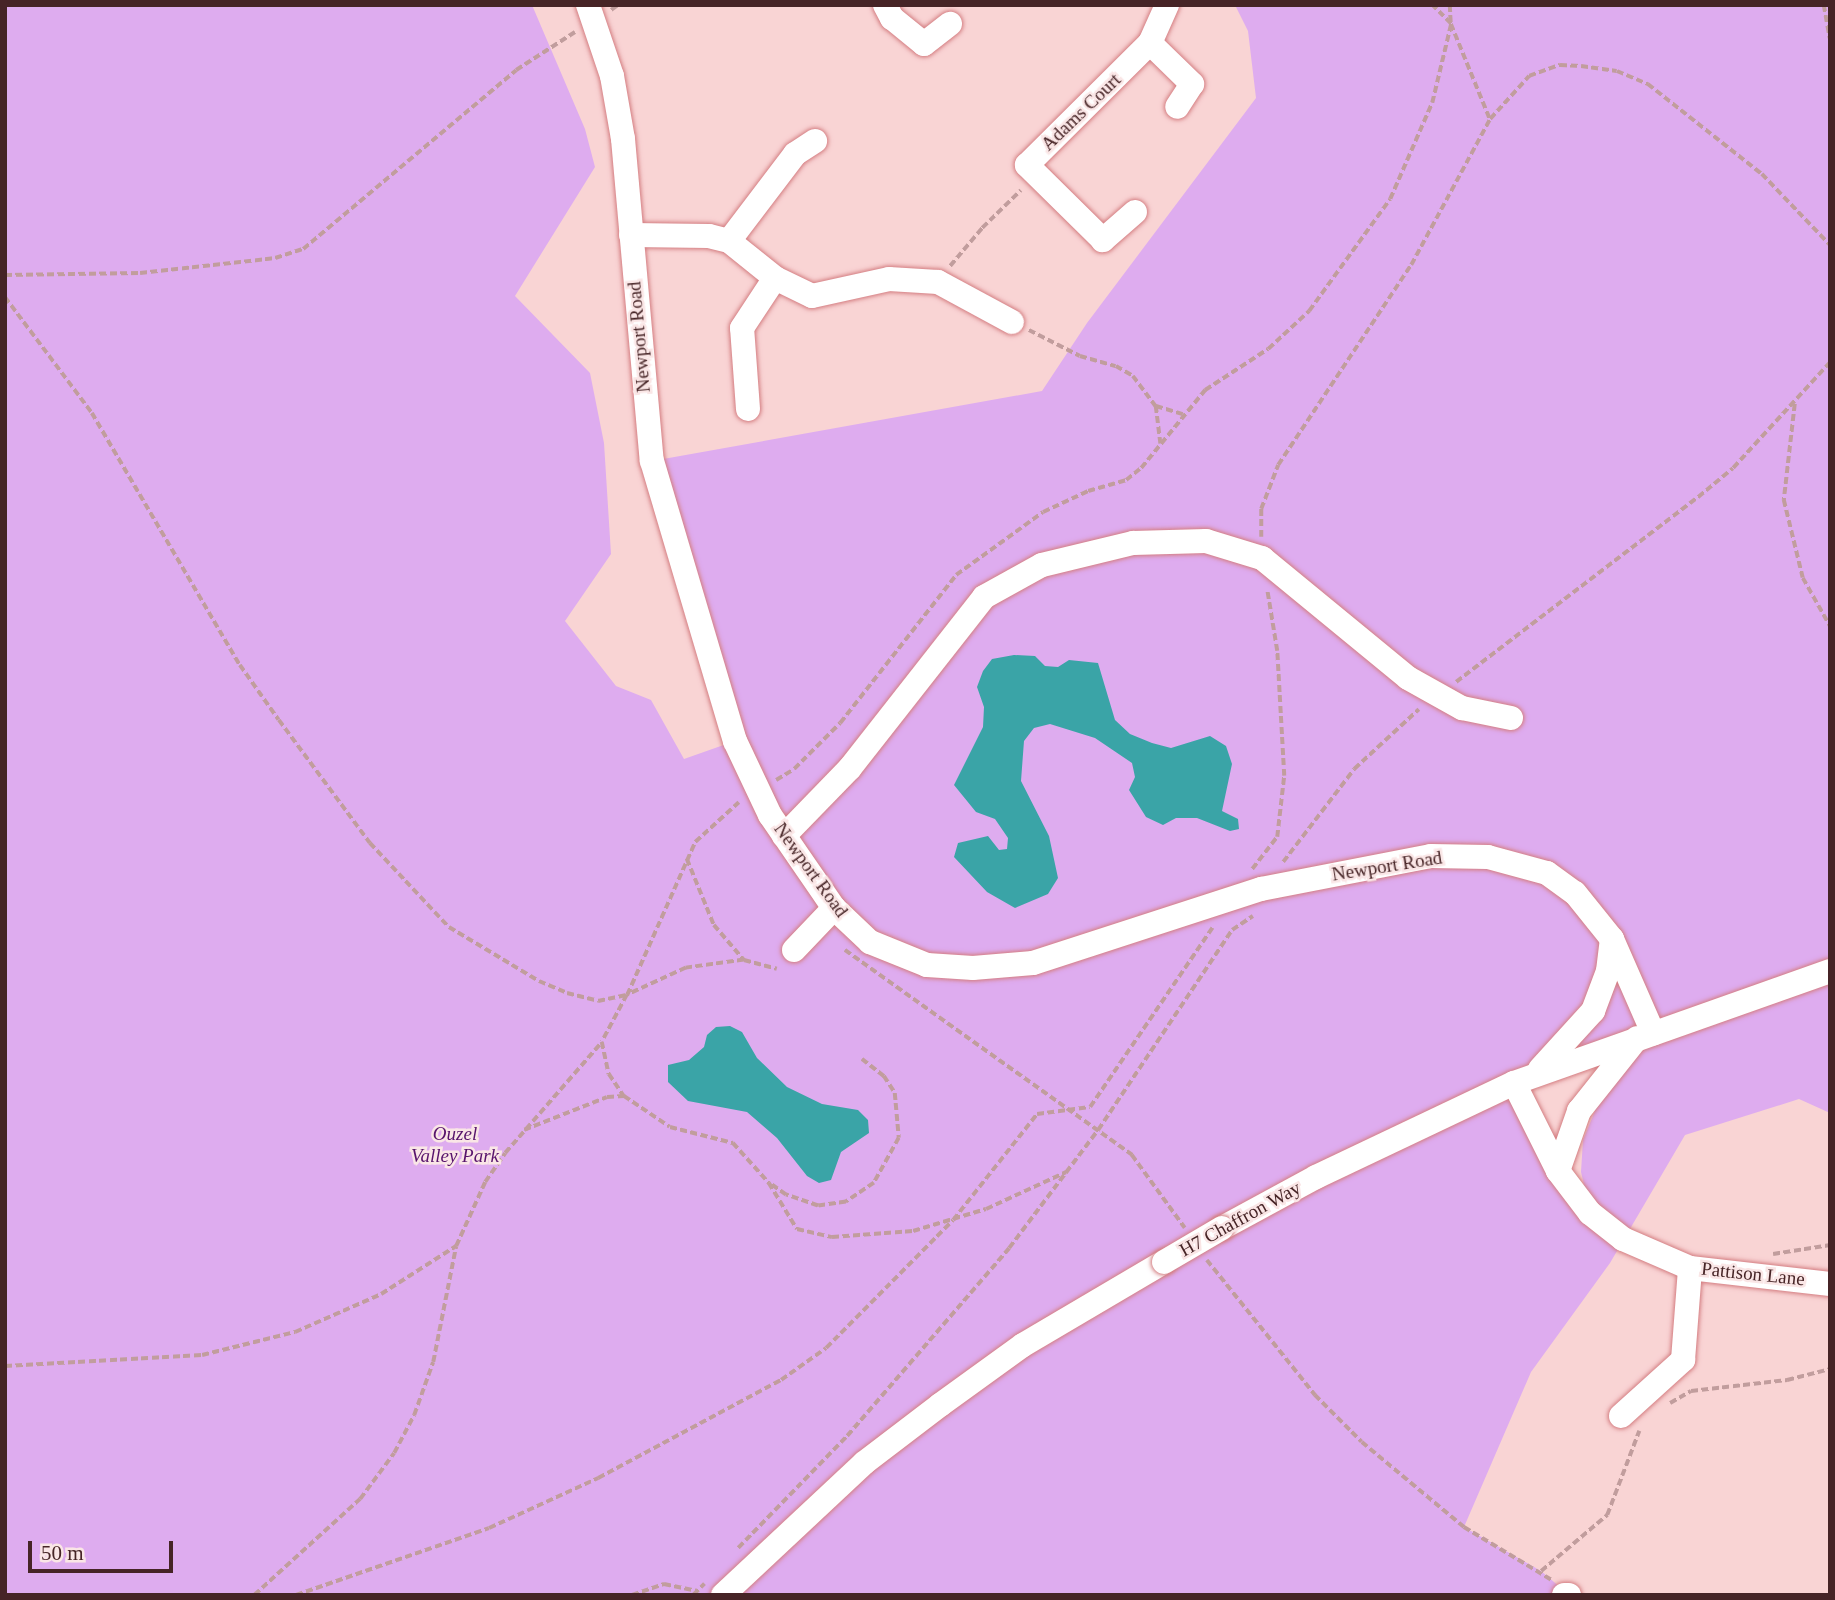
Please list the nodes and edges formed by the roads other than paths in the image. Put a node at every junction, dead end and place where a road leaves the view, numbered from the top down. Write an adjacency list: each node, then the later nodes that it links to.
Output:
1 (885, 5): 4 (street)
2 (1167, 5): 5 (street, Adams Court)
3 (591, 13): 9 (street, Newport Road)
4 (950, 24)
5 (1150, 43): 6 (street); 8 (street, Adams Court)
6 (1177, 107)
7 (815, 141): 10 (street)
8 (1135, 212)
9 (631, 235): 10 (street); 15 (street, Newport Road)
10 (729, 241): 11 (street)
11 (775, 278): 12 (street); 13 (street)
12 (1012, 322)
13 (748, 409)
14 (1511, 718): 15 (street)
15 (784, 836): 16 (street, Newport Road)
16 (834, 908): 17 (street, Newport Road); 18 (street)
17 (1612, 939): 20 (street, Newport Road); 21 (street)
18 (794, 950)
19 (1830, 971): 20 (street, H7 Chaffron Way)
20 (1645, 1035): 21 (street, H7 Chaffron Way); 22 (street)
21 (1524, 1079): 22 (street, Pattison Lane); 26 (street, H7 Chaffron Way, bridge)
22 (1558, 1171): 23 (street, Pattison Lane)
23 (1690, 1268): 24 (street, Pattison Lane); 25 (street)
24 (1830, 1284)
25 (1631, 1422)
26 (715, 1588)

